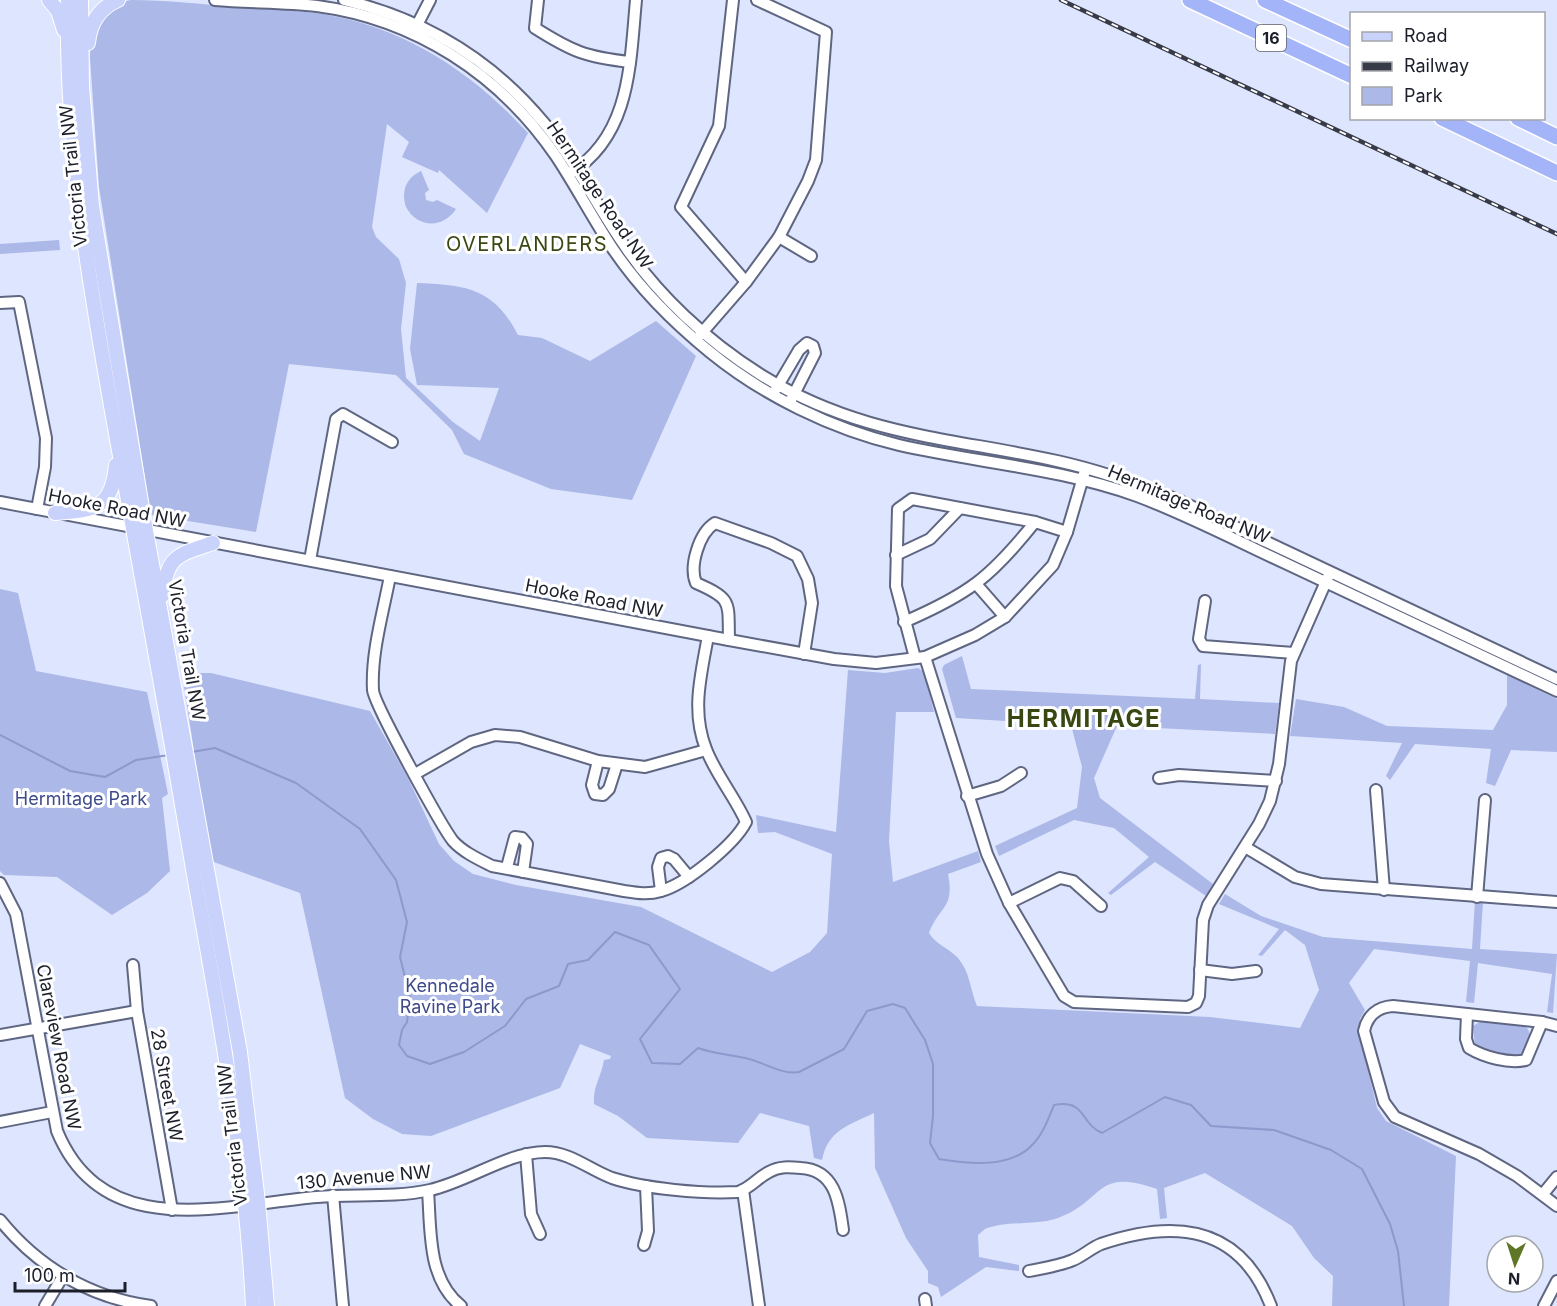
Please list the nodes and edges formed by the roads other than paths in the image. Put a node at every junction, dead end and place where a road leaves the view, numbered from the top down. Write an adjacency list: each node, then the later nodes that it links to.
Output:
1 (49, 0): 16 (main road)
2 (68, 0): 16 (main road, Victoria Trail NW)
3 (81, 0): 20 (main road, Victoria Trail NW)
4 (118, 0): 20 (main road)
5 (215, 0): 6 (street, Hermitage Road NW)
6 (247, 0): 15 (street, Hermitage Road NW)
7 (344, 0): 15 (street, Hermitage Road NW)
8 (430, 0): 15 (street)
9 (538, 0): 18 (street)
10 (636, 0): 18 (street)
11 (734, 0): 29 (street)
12 (757, 0): 27 (street)
13 (1190, 0): 19 (highway, 16)
14 (1265, 0): 17 (highway, 16)
15 (415, 29): 24 (street, Hermitage Road NW)
16 (67, 37): 26 (main road, Victoria Trail NW)
17 (1350, 39)
18 (630, 62): 24 (street)
19 (1350, 75)
20 (82, 87): 26 (main road, Victoria Trail NW)
21 (1446, 120): 25 (highway)
22 (1522, 120): 23 (highway)
23 (1557, 137)
24 (572, 172): 31 (street, Hermitage Road NW)
25 (1557, 173)
26 (86, 207): 35 (main road, Victoria Trail NW); 42 (main road, Victoria Trail NW)
27 (779, 237): 28 (street); 29 (street)
28 (811, 256)
29 (746, 282): 31 (street)
30 (0, 303): 39 (street)
31 (700, 336): 32 (street, Hermitage Road NW)
32 (776, 389): 33 (street, Hermitage Road NW); 33 (street)
33 (792, 398): 36 (street, Hermitage Road NW)
34 (392, 442): 46 (street)
35 (118, 445): 40 (main road); 42 (main road, Victoria Trail NW)
36 (1084, 473): 43 (street, Hooke Road NW); 48 (street, Hermitage Road NW)
37 (0, 502): 39 (street, Hooke Road NW)
38 (960, 508): 41 (street); 45 (street); 45 (street)
39 (37, 509): 40 (street, Hooke Road NW)
40 (55, 513): 42 (street, Hooke Road NW)
41 (1035, 522): 43 (street); 49 (street)
42 (140, 530): 44 (street, Hooke Road NW); 53 (main road, Victoria Trail NW); 61 (main road, Victoria Trail NW)
43 (1067, 532): 51 (street, Hooke Road NW)
44 (213, 543): 46 (street, Hooke Road NW); 53 (main road)
45 (896, 555): 52 (street)
46 (310, 560): 47 (street, Hooke Road NW)
47 (390, 576): 54 (street, Hooke Road NW); 66 (street)
48 (1328, 577): 56 (street); 59 (street, Hermitage Road NW); 60 (street, Hermitage Road NW)
49 (977, 585): 51 (street); 52 (street)
50 (1205, 601): 56 (street)
51 (1005, 617): 58 (street, Hooke Road NW)
52 (904, 622): 58 (street)
53 (164, 627): 61 (main road, Victoria Trail NW)
54 (708, 636): 55 (street, Hooke Road NW); 62 (street)
55 (729, 640): 57 (street, Hooke Road NW); 57 (street)
56 (1294, 652): 68 (street)
57 (804, 654): 58 (street, Hooke Road NW)
58 (920, 657): 70 (street)
59 (1557, 679)
60 (1557, 691)
61 (173, 717): 101 (main road, Victoria Trail NW)
62 (706, 750): 64 (street); 75 (street)
63 (598, 761): 64 (street); 64 (street); 66 (street)
64 (617, 764)
65 (1021, 773): 70 (street)
66 (415, 774): 73 (street)
67 (1159, 778): 68 (street)
68 (1276, 781): 72 (street)
69 (1376, 790): 77 (street)
70 (967, 795): 81 (street)
71 (1485, 800): 79 (street)
72 (1245, 848): 77 (street); 84 (street)
73 (507, 867): 74 (street); 74 (street)
74 (523, 872): 78 (street)
75 (689, 877): 78 (street); 78 (street)
76 (0, 883): 90 (street, Clareview Road NW)
77 (1384, 890): 79 (street)
78 (661, 891)
79 (1477, 897): 80 (street)
80 (1557, 902)
81 (1010, 903): 82 (street); 84 (street)
82 (1101, 906)
83 (133, 965): 86 (street, 28 Street NW)
84 (1200, 970): 85 (street)
85 (1256, 971)
86 (137, 1011): 90 (street); 103 (street, 28 Street NW)
87 (1467, 1014): 88 (street); 88 (street); 99 (street)
88 (1542, 1022): 89 (street)
89 (1557, 1026)
90 (38, 1028): 91 (street); 92 (street, Clareview Road NW)
91 (0, 1035)
92 (52, 1112): 93 (street); 103 (street, Clareview Road NW)
93 (0, 1122)
94 (526, 1154): 96 (street, 130 Avenue NW); 98 (street, 130 Avenue NW); 106 (street)
95 (1557, 1177): 99 (street)
96 (645, 1186): 97 (street, 130 Avenue NW); 107 (street)
97 (743, 1190): 105 (street); 117 (street)
98 (428, 1191): 100 (street, 130 Avenue NW); 111 (street)
99 (1543, 1194): 102 (street)
100 (333, 1195): 101 (street, 130 Avenue NW); 116 (street)
101 (252, 1203): 103 (street, Clareview Road NW); 114 (main road, Victoria Trail NW); 115 (main road, Victoria Trail NW)
102 (1557, 1206)
103 (172, 1210)
104 (0, 1220): 109 (street)
105 (843, 1230)
106 (540, 1234)
107 (644, 1245)
108 (1029, 1271): 118 (street)
109 (63, 1276): 112 (street); 113 (street)
110 (1557, 1281): 119 (street)
111 (459, 1304)
112 (45, 1306)
113 (144, 1306)
114 (253, 1306)
115 (267, 1306)
116 (343, 1306)
117 (759, 1306)
118 (1271, 1306)
119 (1544, 1306)

